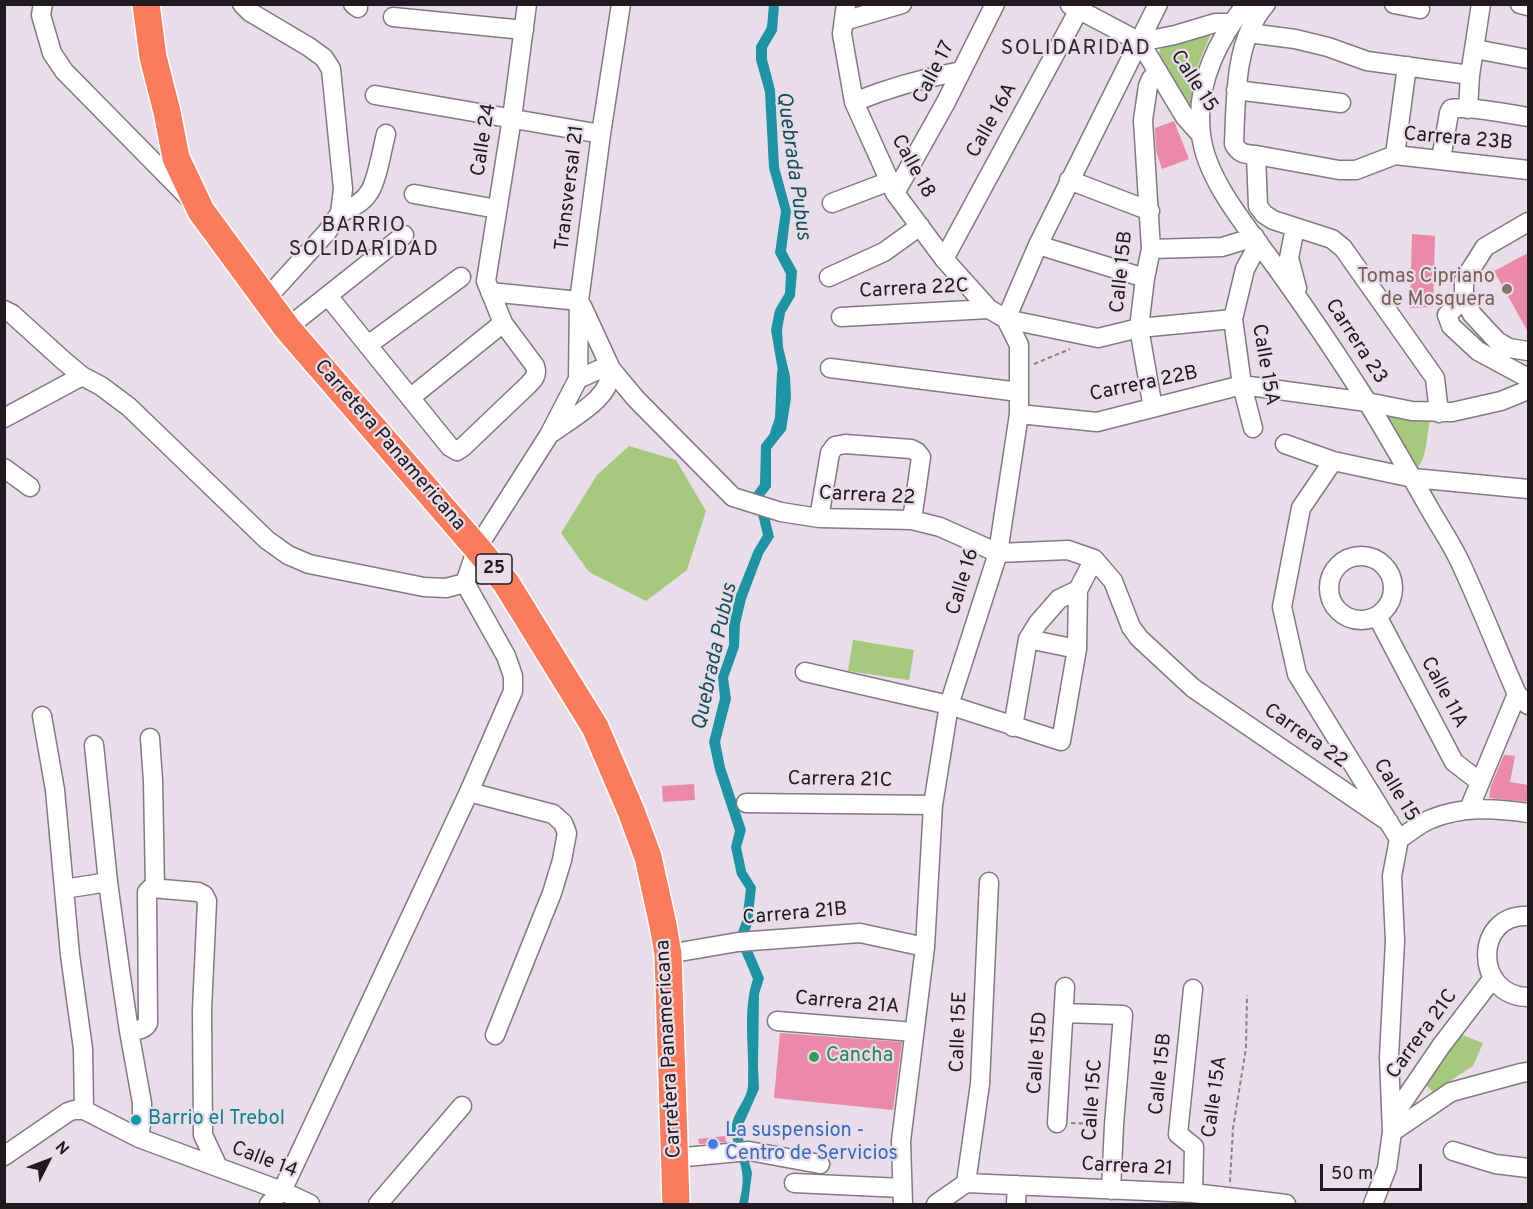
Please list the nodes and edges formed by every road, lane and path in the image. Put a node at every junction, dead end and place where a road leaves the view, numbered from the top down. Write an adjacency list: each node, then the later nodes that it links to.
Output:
1 (43, 4): 49 (street)
2 (146, 4): 49 (highway, Carretera Panamericana / 25)
3 (242, 4): 51 (street)
4 (527, 4): 21 (street, Calle 24)
5 (621, 4): 38 (street, Transversal 21)
6 (903, 4): 18 (street)
7 (995, 4): 27 (street, Calle 17)
8 (1158, 4): 23 (street)
9 (1246, 4): 20 (street, Carrera 23)
10 (1266, 4): 22 (street)
11 (1394, 4): 16 (street)
12 (1480, 4): 24 (street)
13 (1520, 4): 15 (street)
14 (1077, 6): 23 (street); 59 (street, Calle 16A)
15 (1528, 6)
16 (1420, 9)
17 (438, 13): 19 (street); 21 (street)
18 (845, 13): 32 (street, Calle 18)
19 (393, 17)
20 (1231, 23): 23 (street, Calle 15); 39 (street, Carrera 23)
21 (524, 30): 36 (street, Calle 24)
22 (1248, 33): 26 (street); 30 (street)
23 (1140, 42): 28 (street, Calle 15); 44 (street)
24 (1475, 49): 25 (street); 29 (street)
25 (1528, 59)
26 (1407, 66): 29 (street); 41 (street)
27 (961, 71): 32 (street); 45 (street, Calle 17)
28 (1158, 71): 39 (street, Calle 15); 50 (street, Calle 15B)
29 (1470, 75): 34 (street)
30 (1236, 90): 33 (street); 40 (street)
31 (375, 95): 36 (street)
32 (854, 102): 45 (street, Calle 18)
33 (1341, 103)
34 (1460, 109): 35 (street); 42 (street)
35 (1528, 117)
36 (512, 118): 38 (street); 48 (street, Calle 24)
37 (386, 134): 51 (street)
38 (601, 134): 67 (street, Transversal 21)
39 (1201, 135): 56 (street, Carrera 23)
40 (1249, 154): 41 (street, Carrera 23B); 54 (street)
41 (1395, 155): 42 (street, Carrera 23B)
42 (1441, 159): 43 (street, Carrera 23B)
43 (1528, 170)
44 (1069, 180): 50 (street); 57 (street)
45 (893, 187): 47 (street); 53 (street, Calle 18)
46 (414, 194): 48 (street)
47 (832, 203)
48 (497, 209): 63 (street, Calle 24)
49 (201, 211): 65 (highway, Carretera Panamericana / 25)
50 (1150, 211): 58 (street, Calle 15B)
51 (340, 213): 65 (street)
52 (1528, 222): 66 (street)
53 (920, 226): 59 (street, Calle 18); 61 (street)
54 (1295, 228): 68 (street); 94 (street)
55 (404, 235): 64 (street)
56 (1257, 240): 58 (street); 68 (street, Carrera 23); 73 (street, Calle 15A)
57 (1038, 245): 62 (street); 72 (street)
58 (1151, 249): 62 (street, Calle 15B)
59 (944, 259): 69 (street, Calle 18)
60 (461, 277): 78 (street)
61 (829, 277)
62 (1145, 278): 76 (street, Calle 15B)
63 (488, 287): 67 (street); 74 (street)
64 (328, 296): 75 (street); 78 (street)
65 (266, 299): 75 (highway, Carretera Panamericana / 25)
66 (1464, 299): 79 (street); 84 (street)
67 (579, 301): 81 (street, Carrera 22); 85 (street, Transversal 21)
68 (1300, 301): 92 (street, Carrera 23)
69 (989, 309): 71 (street, Carrera 22C); 72 (street, Calle 18)
70 (4, 310): 83 (street)
71 (841, 317)
72 (1006, 319): 77 (street); 82 (street, Calle 16)
73 (1233, 319): 76 (street); 86 (street, Calle 15A)
74 (503, 323): 89 (street); 89 (street)
75 (287, 328): 107 (highway, Carretera Panamericana / 25)
76 (1140, 328): 77 (street); 93 (street, Calle 15B)
77 (1098, 338): 82 (path)
78 (368, 345): 89 (street)
79 (1528, 351)
80 (830, 368): 88 (street)
81 (610, 369): 85 (street); 90 (street, Carrera 22); 91 (street, Transversal 21)
82 (1020, 370): 88 (street, Calle 16)
83 (82, 376): 96 (street); 110 (street)
84 (1528, 378)
85 (578, 379): 98 (street, Transversal 21)
86 (1242, 385): 92 (street); 93 (street, Carrera 22B); 97 (street, Calle 15A)
87 (1528, 390): 94 (street)
88 (1019, 392): 95 (street, Calle 16)
89 (410, 398)
90 (636, 399): 91 (street); 105 (street, Carrera 22)
91 (594, 402): 98 (street, Transversal 21)
92 (1367, 402): 94 (street); 102 (street, Carrera 23)
93 (1152, 408): 95 (street, Carrera 22B)
94 (1439, 413)
95 (1019, 414): 108 (street, Calle 16)
96 (4, 418)
97 (1253, 428)
98 (549, 435): 107 (street, Transversal 21)
99 (1285, 444): 100 (street)
100 (1333, 461): 102 (street); 128 (street, Calle 15)
101 (4, 468): 103 (street)
102 (1413, 478): 104 (street); 116 (street, Carrera 23)
103 (30, 487)
104 (1528, 489)
105 (819, 518): 106 (street, Carrera 22); 106 (street)
106 (912, 520): 108 (street, Carrera 22)
107 (477, 548): 110 (street, Transversal 21); 136 (highway, Carretera Panamericana / 25)
108 (998, 553): 109 (street, Carrera 22); 117 (street, Calle 16)
109 (1094, 559): 111 (street); 128 (street, Carrera 22)
110 (465, 584): 123 (street)
111 (1078, 590): 113 (street); 114 (street)
112 (1377, 616): 122 (street, Calle 11A)
113 (1028, 639): 114 (street); 119 (street)
114 (1077, 649): 119 (street)
115 (805, 672): 117 (street)
116 (1522, 700): 122 (street)
117 (949, 705): 119 (street); 125 (street, Calle 16)
118 (42, 716): 133 (street)
119 (1013, 727)
120 (150, 738): 132 (street)
121 (94, 745): 130 (street)
122 (1480, 782): 126 (street)
123 (470, 792): 146 (street); 164 (street)
124 (746, 803): 125 (street, Carrera 21C)
125 (933, 805): 135 (street, Calle 16)
126 (1469, 809): 127 (street); 129 (street)
127 (1528, 813)
128 (1389, 822): 129 (street, Calle 15)
129 (1399, 839): 152 (street, Calle 15)
130 (108, 882): 133 (street); 144 (street)
131 (989, 882): 160 (street, Calle 15E)
132 (155, 888): 144 (street); 158 (street)
133 (64, 889): 149 (street)
134 (1528, 916): 137 (street)
135 (925, 947): 136 (street, Carrera 21B); 145 (street, Calle 16)
136 (668, 954): 156 (highway, Carretera Panamericana / 25)
137 (1493, 978): 141 (street); 152 (street, Carrera 21C)
138 (1065, 987): 142 (street, Calle 15D)
139 (1193, 989): 165 (street, Calle 15B)
140 (1247, 995): 168 (path, Calle 15A)
141 (1528, 997)
142 (1064, 1013): 150 (street, Calle 15D); 151 (street, Calle 15C)
143 (777, 1021): 145 (street, Carrera 21A)
144 (129, 1031): 153 (street)
145 (914, 1032): 166 (street, Calle 16)
146 (495, 1035)
147 (1528, 1072): 152 (street)
148 (462, 1106): 172 (street)
149 (76, 1111): 153 (street, Calle 14); 155 (street)
150 (1057, 1123): 151 (path)
151 (1113, 1125): 163 (street, Calle 15C)
152 (1392, 1125): 176 (street, Calle 15)
153 (139, 1138): 158 (street, Calle 14)
154 (1453, 1151): 159 (street)
155 (4, 1156)
156 (675, 1158): 157 (street); 173 (highway, Carretera Panamericana / 25)
157 (820, 1164)
158 (218, 1167): 164 (street, Calle 14)
159 (1528, 1168)
160 (966, 1183): 162 (street, Carrera 21); 169 (street)
161 (794, 1184): 166 (street)
162 (1017, 1185): 163 (street, Carrera 21); 174 (street)
163 (1111, 1190): 167 (street, Carrera 21)
164 (282, 1191): 170 (street); 171 (street, Calle 14)
165 (1194, 1193): 167 (street, Carrera 21); 168 (street, Carrera 21)
166 (903, 1196)
167 (1161, 1198)
168 (1230, 1201): 175 (street, Carrera 21)
169 (943, 1202)
170 (269, 1204)
171 (310, 1204)
172 (378, 1204)
173 (676, 1204)
174 (1016, 1204)
175 (1286, 1204)
176 (1373, 1204)

